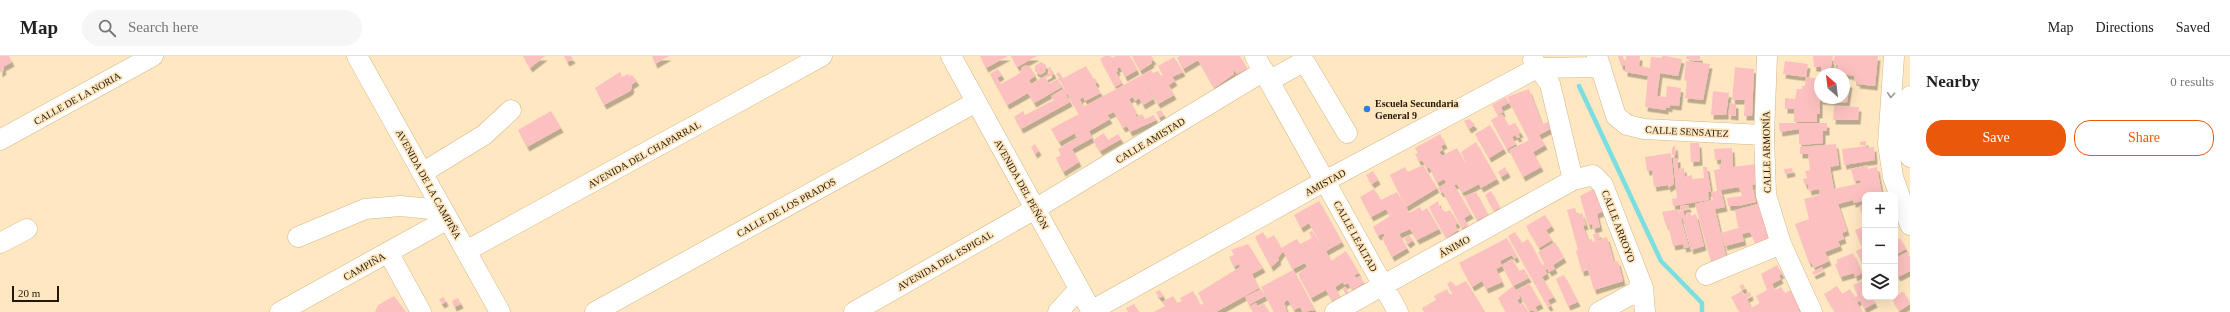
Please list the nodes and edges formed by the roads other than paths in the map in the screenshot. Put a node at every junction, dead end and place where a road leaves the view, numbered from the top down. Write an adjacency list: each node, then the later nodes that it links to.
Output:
1 (153, 56): 15 (street, CALLE DE LA NORIA)
2 (357, 56): 17 (street, AVENIDA DE LA CAMPIÑA)
3 (822, 56): 27 (street, AVENIDA DEL CHAPARRAL)
4 (951, 56): 11 (street, AVENIDA DEL PEÑÓN)
5 (1767, 56): 14 (street, CALLE ARMONÍA)
6 (1894, 56): 22 (street, one-way to 22)
7 (1534, 62): 8 (street, AMISTAD); 18 (street); 19 (street, AMISTAD)
8 (1594, 64): 14 (street, CALLE SENSATEZ)
9 (1263, 69): 13 (street, CALLE AMISTAD); 19 (street, CALLE LEALTAD); 20 (street, CALLE AMISTAD)
10 (1910, 96): 16 (street)
11 (976, 102): 20 (street, AVENIDA DEL PEÑÓN); 36 (street, CALLE DE LOS PRADOS)
12 (511, 110): 17 (street)
13 (1347, 134)
14 (1764, 135): 26 (street, CALLE ARMONÍA)
15 (0, 140)
16 (1910, 157)
17 (422, 173): 21 (street, AVENIDA DE LA CAMPIÑA)
18 (1573, 180): 30 (street, ÁNIMO); 31 (street, CALLE ARROYO)
19 (1325, 181): 30 (street, CALLE LEALTAD); 39 (street, AMISTAD)
20 (1035, 209): 32 (street, AVENIDA DEL PEÑÓN); 37 (street, AVENIDA DEL ESPIGAL)
21 (445, 214): 24 (street); 27 (street, AVENIDA DE LA CAMPIÑA); 28 (street, CAMPIÑA)
22 (1910, 225)
23 (27, 229): 25 (street)
24 (298, 236)
25 (0, 243)
26 (1781, 244): 29 (street); 44 (street, CALLE ARMONÍA)
27 (466, 251): 35 (street, AVENIDA DE LA CAMPIÑA)
28 (388, 252): 33 (street, CAMPIÑA); 34 (street)
29 (1706, 275)
30 (1383, 285): 40 (street, ÁNIMO); 41 (street, CALLE LEALTAD)
31 (1643, 288): 42 (street); 43 (street, CALLE ARROYO)
32 (1079, 289): 38 (street); 39 (street, AVENIDA DEL PEÑÓN)
33 (280, 312)
34 (421, 312)
35 (500, 312)
36 (595, 312)
37 (854, 312)
38 (1058, 312)
39 (1092, 312)
40 (1334, 312)
41 (1398, 312)
42 (1599, 312)
43 (1645, 312)
44 (1812, 312)

